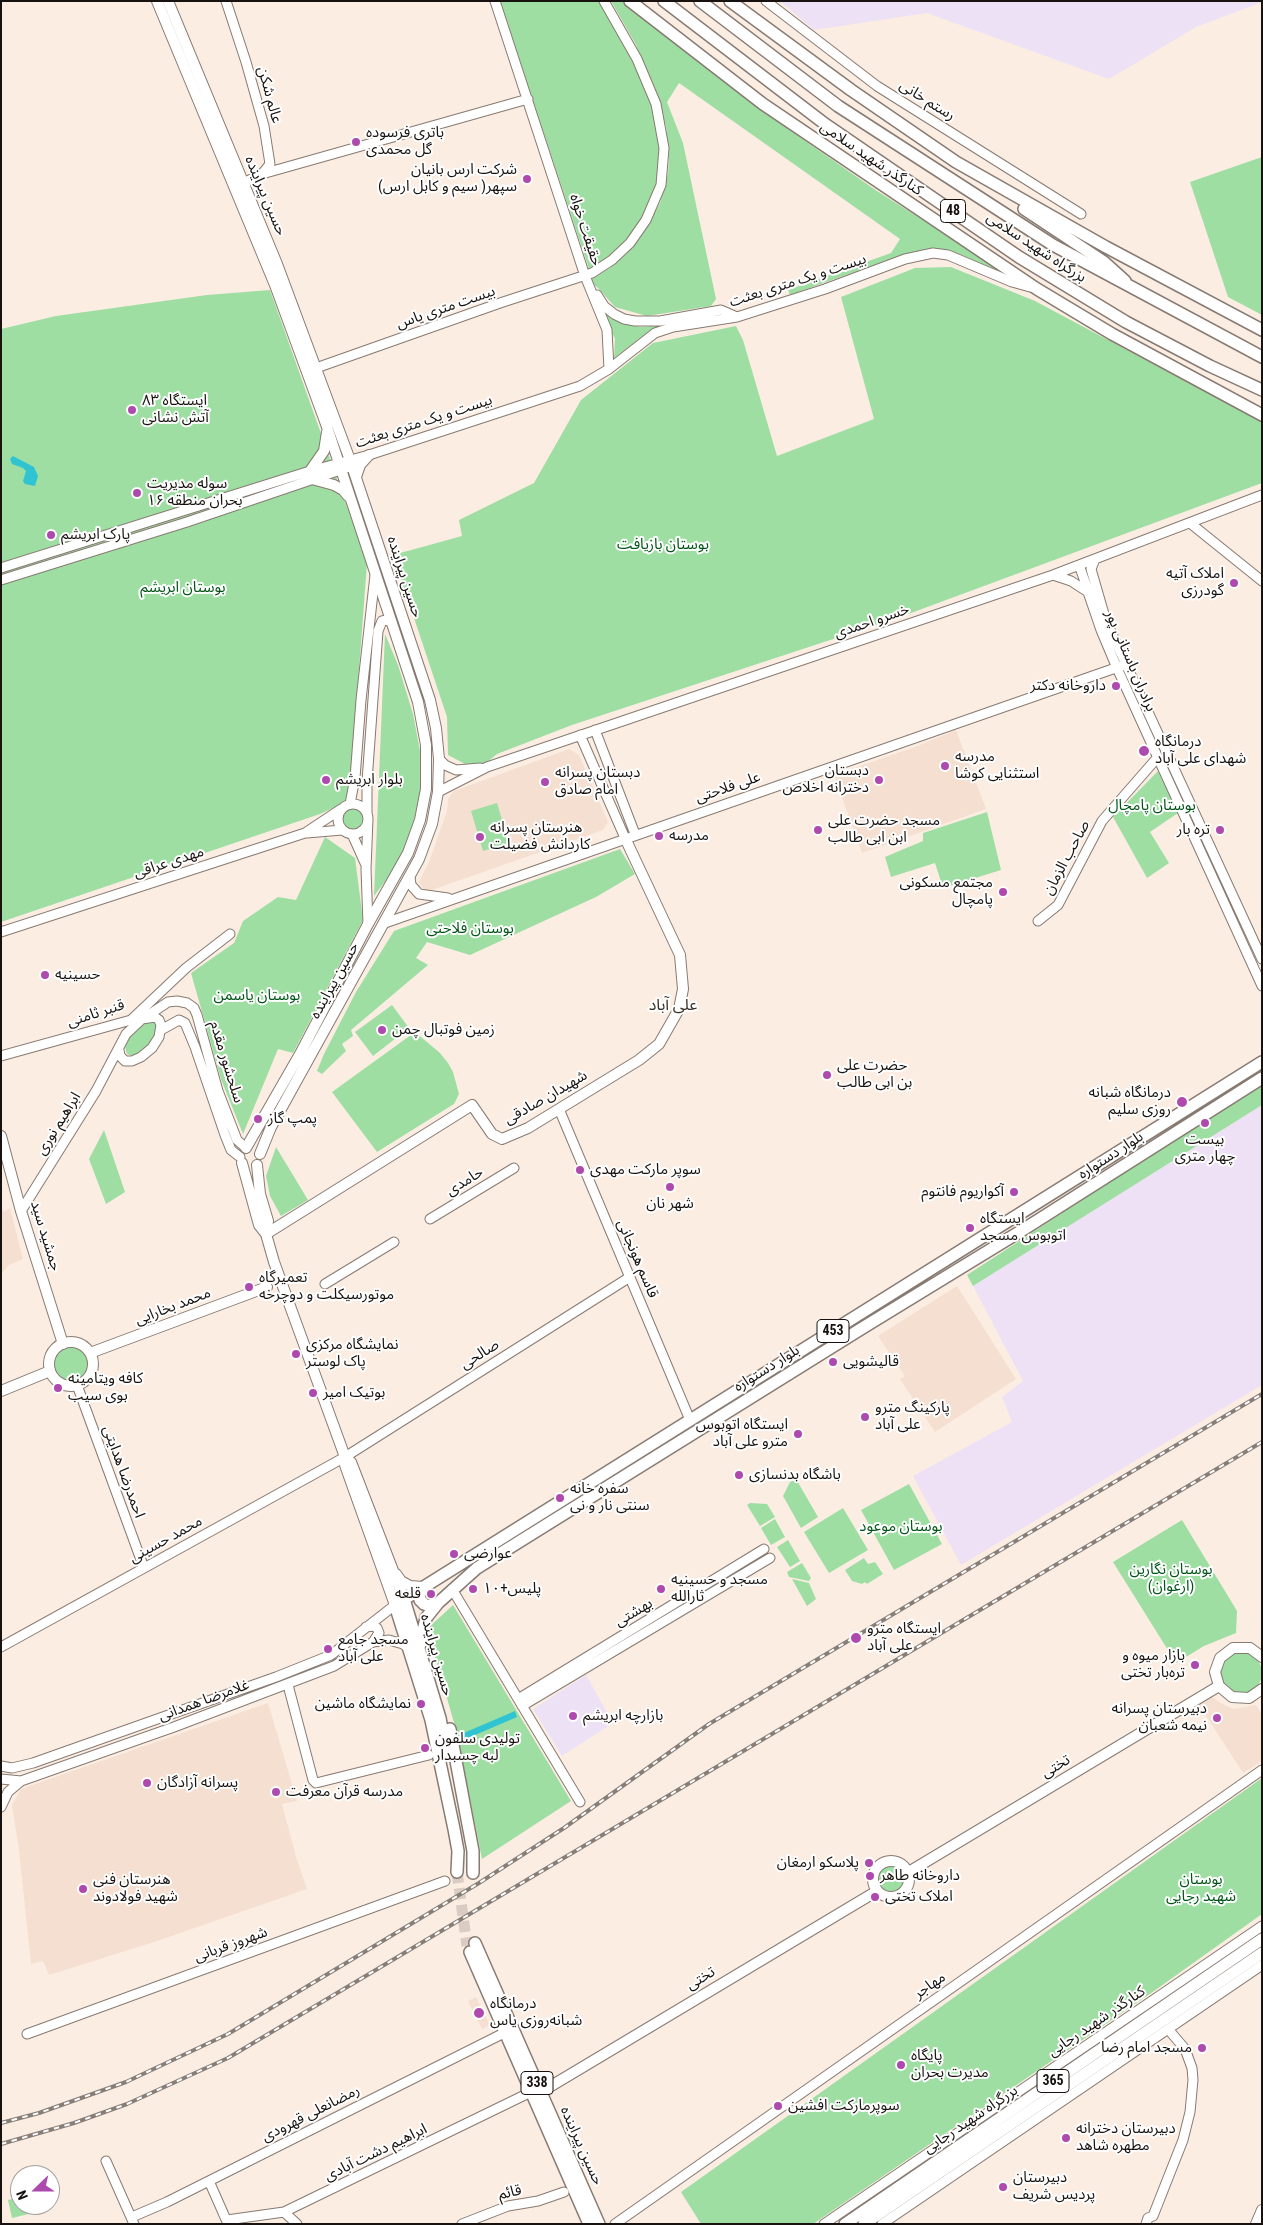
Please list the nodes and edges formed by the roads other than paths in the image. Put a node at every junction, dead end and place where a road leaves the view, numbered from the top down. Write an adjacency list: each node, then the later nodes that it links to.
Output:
1 (157, 1): 26 (main road, حسین پیراینده)
2 (168, 1): 14 (main road, حسین پیراینده)
3 (226, 1): 13 (street, عالم شکن)
4 (495, 1): 11 (street, حقیقت خواه)
5 (604, 1): 16 (street, بیست متری یاس)
6 (630, 1): 17 (main road, کنارگذر شهید سلامی)
7 (664, 1): 24 (main road, بزرگراه شهید سلامی / 48)
8 (700, 1): 18 (main road, بزرگراه شهید سلامی / 48)
9 (730, 1): 12 (main road)
10 (766, 1): 15 (street, رستم خانی)
11 (528, 99): 13 (street); 16 (street, حقیقت خواه)
12 (956, 162): 18 (main road); 20 (main road)
13 (262, 174): 14 (street)
14 (243, 183): 22 (main road, حسین پیراینده)
15 (1081, 214)
16 (585, 276): 19 (street); 22 (street, بیست متری یاس); 23 (street, حقیقت خواه)
17 (1037, 288): 19 (street, بیست و یک متری بعثت); 25 (main road, کنارگذر شهید سلامی)
18 (1133, 289): 21 (main road, بزرگراه شهید سلامی / 48)
19 (737, 317): 23 (street, بیست و یک متری بعثت)
20 (1262, 330)
21 (1262, 357)
22 (316, 368): 28 (main road, حسین پیراینده)
23 (609, 369): 27 (street, بیست و یک متری بعثت)
24 (1262, 390)
25 (1261, 414)
26 (326, 424): 29 (main road, حسین پیراینده); 30 (main road)
27 (369, 455): 28 (street, بیست و یک متری بعثت); 31 (main road)
28 (351, 463): 29 (street, بیست و یک متری بعثت); 31 (main road, حسین پیراینده)
29 (340, 466): 30 (street); 33 (main road, حسین پیراینده)
30 (311, 475): 33 (main road); 37 (street); 40 (street)
31 (356, 477): 50 (main road, حسین پیراینده)
32 (1262, 495): 34 (street, خسرو احمدی)
33 (350, 499): 38 (main road, حسین پیراینده)
34 (1190, 523): 35 (street, خسرو احمدی); 41 (street)
35 (1095, 559): 36 (street, خسرو احمدی); 43 (street, برادران باستانی پور)
36 (1079, 565): 39 (street, خسرو احمدی); 42 (street, برادران باستانی پور)
37 (1, 568)
38 (375, 575): 44 (main road, حسین پیراینده); 53 (street)
39 (1053, 575): 42 (street); 47 (street, خسرو احمدی)
40 (1, 580)
41 (1262, 581)
42 (1088, 592): 43 (street); 46 (street, برادران باستانی پور)
43 (1098, 598): 45 (street, برادران باستانی پور)
44 (392, 623): 55 (street); 65 (main road, حسین پیراینده)
45 (1127, 664): 46 (street, علی فلاحتی); 68 (street, برادران باستانی پور)
46 (1117, 668): 49 (street, برادران باستانی پور); 59 (street, علی فلاحتی)
47 (595, 730): 48 (street, خسرو احمدی); 59 (street)
48 (580, 734): 51 (street, خسرو احمدی); 59 (street)
49 (1157, 758): 63 (street, صاحب الزمان); 69 (street, برادران باستانی پور)
50 (439, 759): 51 (street); 52 (main road, حسین پیراینده)
51 (487, 767): 52 (street)
52 (438, 792): 61 (main road, حسین پیراینده)
53 (350, 804): 54 (street); 55 (street)
54 (341, 809): 56 (street); 57 (street, مهدی عراقی)
55 (368, 816): 58 (street); 60 (street)
56 (342, 830): 57 (street); 58 (street)
57 (305, 833): 66 (street, مهدی عراقی)
58 (352, 834): 60 (street)
59 (630, 836): 62 (street, علی فلاحتی); 76 (main road, شهیدان صادقی)
60 (366, 869): 65 (street)
61 (410, 877): 62 (street); 64 (main road, حسین پیراینده)
62 (451, 898): 64 (street, علی فلاحتی)
63 (1038, 921)
64 (385, 923): 79 (main road, حسین پیراینده)
65 (368, 924): 78 (main road, حسین پیراینده)
66 (1, 932)
67 (230, 934): 73 (street, قنبر ثامنی)
68 (1262, 959)
69 (1262, 986)
70 (142, 1019): 71 (street); 72 (street, ابراهیم نوری); 78 (street, سلحشور مقدم)
71 (161, 1030): 72 (street); 80 (street, سلحشور مقدم)
72 (119, 1050): 83 (street, ابراهیم نوری)
73 (1, 1056)
74 (1262, 1062): 97 (main road, بلوار دستواره / 453)
75 (1262, 1078): 104 (main road, بلوار دستواره / 453)
76 (559, 1109): 85 (main road, شهیدان صادقی); 88 (street, قاسم هونجانی)
77 (1, 1136): 83 (main road, جمشید سید)
78 (246, 1148): 79 (main road); 80 (main road)
79 (260, 1154): 81 (main road)
80 (241, 1160): 81 (main road); 85 (main road, حسین پیراینده)
81 (258, 1165): 85 (main road, حسین پیراینده)
82 (514, 1168): 84 (street, حامدی)
83 (21, 1211): 92 (main road, جمشید سید)
84 (430, 1219)
85 (266, 1234): 87 (main road, حسین پیراینده)
86 (394, 1242): 89 (street)
87 (274, 1262): 90 (main road); 91 (main road, حسین پیراینده)
88 (630, 1277): 97 (street, قاسم هونجانی); 98 (street, صالحی)
89 (325, 1284)
90 (267, 1287): 91 (main road); 93 (main road, محمد بخارایی)
91 (289, 1301): 98 (main road, حسین پیراینده)
92 (63, 1344): 93 (main road); 94 (main road)
93 (90, 1353): 95 (main road)
94 (50, 1371): 95 (main road); 96 (main road)
95 (77, 1385): 101 (street, احمدرضا هدایتی)
96 (1, 1392)
97 (690, 1420): 103 (main road, بلوار دستواره / 453)
98 (345, 1457): 101 (street, محمد حسینی); 102 (main road, حسین پیراینده); 105 (main road, حسین پیراینده)
99 (764, 1550): 118 (street, بهشتی)
100 (770, 1558): 118 (street)
101 (144, 1568): 110 (street, محمد حسینی)
102 (393, 1569): 103 (main road); 105 (main road, حسین پیراینده)
103 (423, 1587): 105 (main road, بلوار دستواره / 453); 106 (main road)
104 (452, 1589): 106 (main road, بلوار دستواره / 453); 118 (street)
105 (400, 1602): 107 (street, غلامرضا همدانی); 108 (main road, حسین پیراینده)
106 (438, 1603): 108 (main road); 111 (main road, بلوار دستواره / 453)
107 (366, 1627): 109 (street); 116 (street, غلامرضا همدانی)
108 (409, 1629): 111 (main road, حسین پیراینده)
109 (374, 1642): 111 (street); 113 (street, غلامرضا همدانی)
110 (1, 1647)
111 (415, 1649): 111 (main road, حسین پیراینده)
112 (1262, 1657): 114 (main road)
113 (288, 1685): 117 (street, غلامرضا همدانی); 119 (street)
114 (1219, 1686): 115 (main road); 126 (main road, تختی)
115 (1262, 1689)
116 (238, 1690): 117 (street); 120 (street, غلامرضا همدانی)
117 (242, 1702): 123 (street, غلامرضا همدانی)
118 (520, 1702): 124 (street)
119 (429, 1755)
120 (1, 1766)
121 (1262, 1770): 150 (street, مهاجر)
122 (1, 1780): 123 (street, غلامرضا همدانی)
123 (21, 1781): 125 (street)
124 (580, 1802)
125 (1, 1807)
126 (907, 1873): 128 (main road); 128 (main road)
127 (445, 1881): 135 (street, شهروز قربانی)
128 (877, 1891): 137 (main road, تختی)
129 (1262, 1926): 151 (street, کنارگذر شهید رجایی)
130 (1262, 1939): 152 (main road, بزرگراه شهید رجایی / 365)
131 (471, 1944): 137 (main road, حسین پیراینده / 338)
132 (1262, 1953): 153 (main road, بزرگراه شهید رجایی / 365)
133 (1262, 1965): 134 (street)
134 (1168, 2029): 143 (street); 154 (street)
135 (27, 2034)
136 (502, 2034): 139 (street, رمضانعلی قهرودی)
137 (536, 2092): 142 (street, ابراهیم دشت آبادی); 148 (main road, حسین پیراینده / 338); 149 (main road, حسین پیراینده / 338)
138 (106, 2161): 144 (street)
139 (209, 2181): 144 (street, رمضانعلی قهرودی); 145 (street)
140 (564, 2192): 147 (street, قائم)
141 (1262, 2210): 156 (main road)
142 (284, 2212): 145 (street, ابراهیم دشت آبادی); 146 (street)
143 (1154, 2220): 155 (street)
144 (133, 2221)
145 (227, 2222)
146 (297, 2224)
147 (462, 2224)
148 (589, 2224)
149 (599, 2224)
150 (615, 2224)
151 (824, 2224)
152 (845, 2224)
153 (864, 2224)
154 (882, 2224)
155 (1146, 2224)
156 (1256, 2224)

